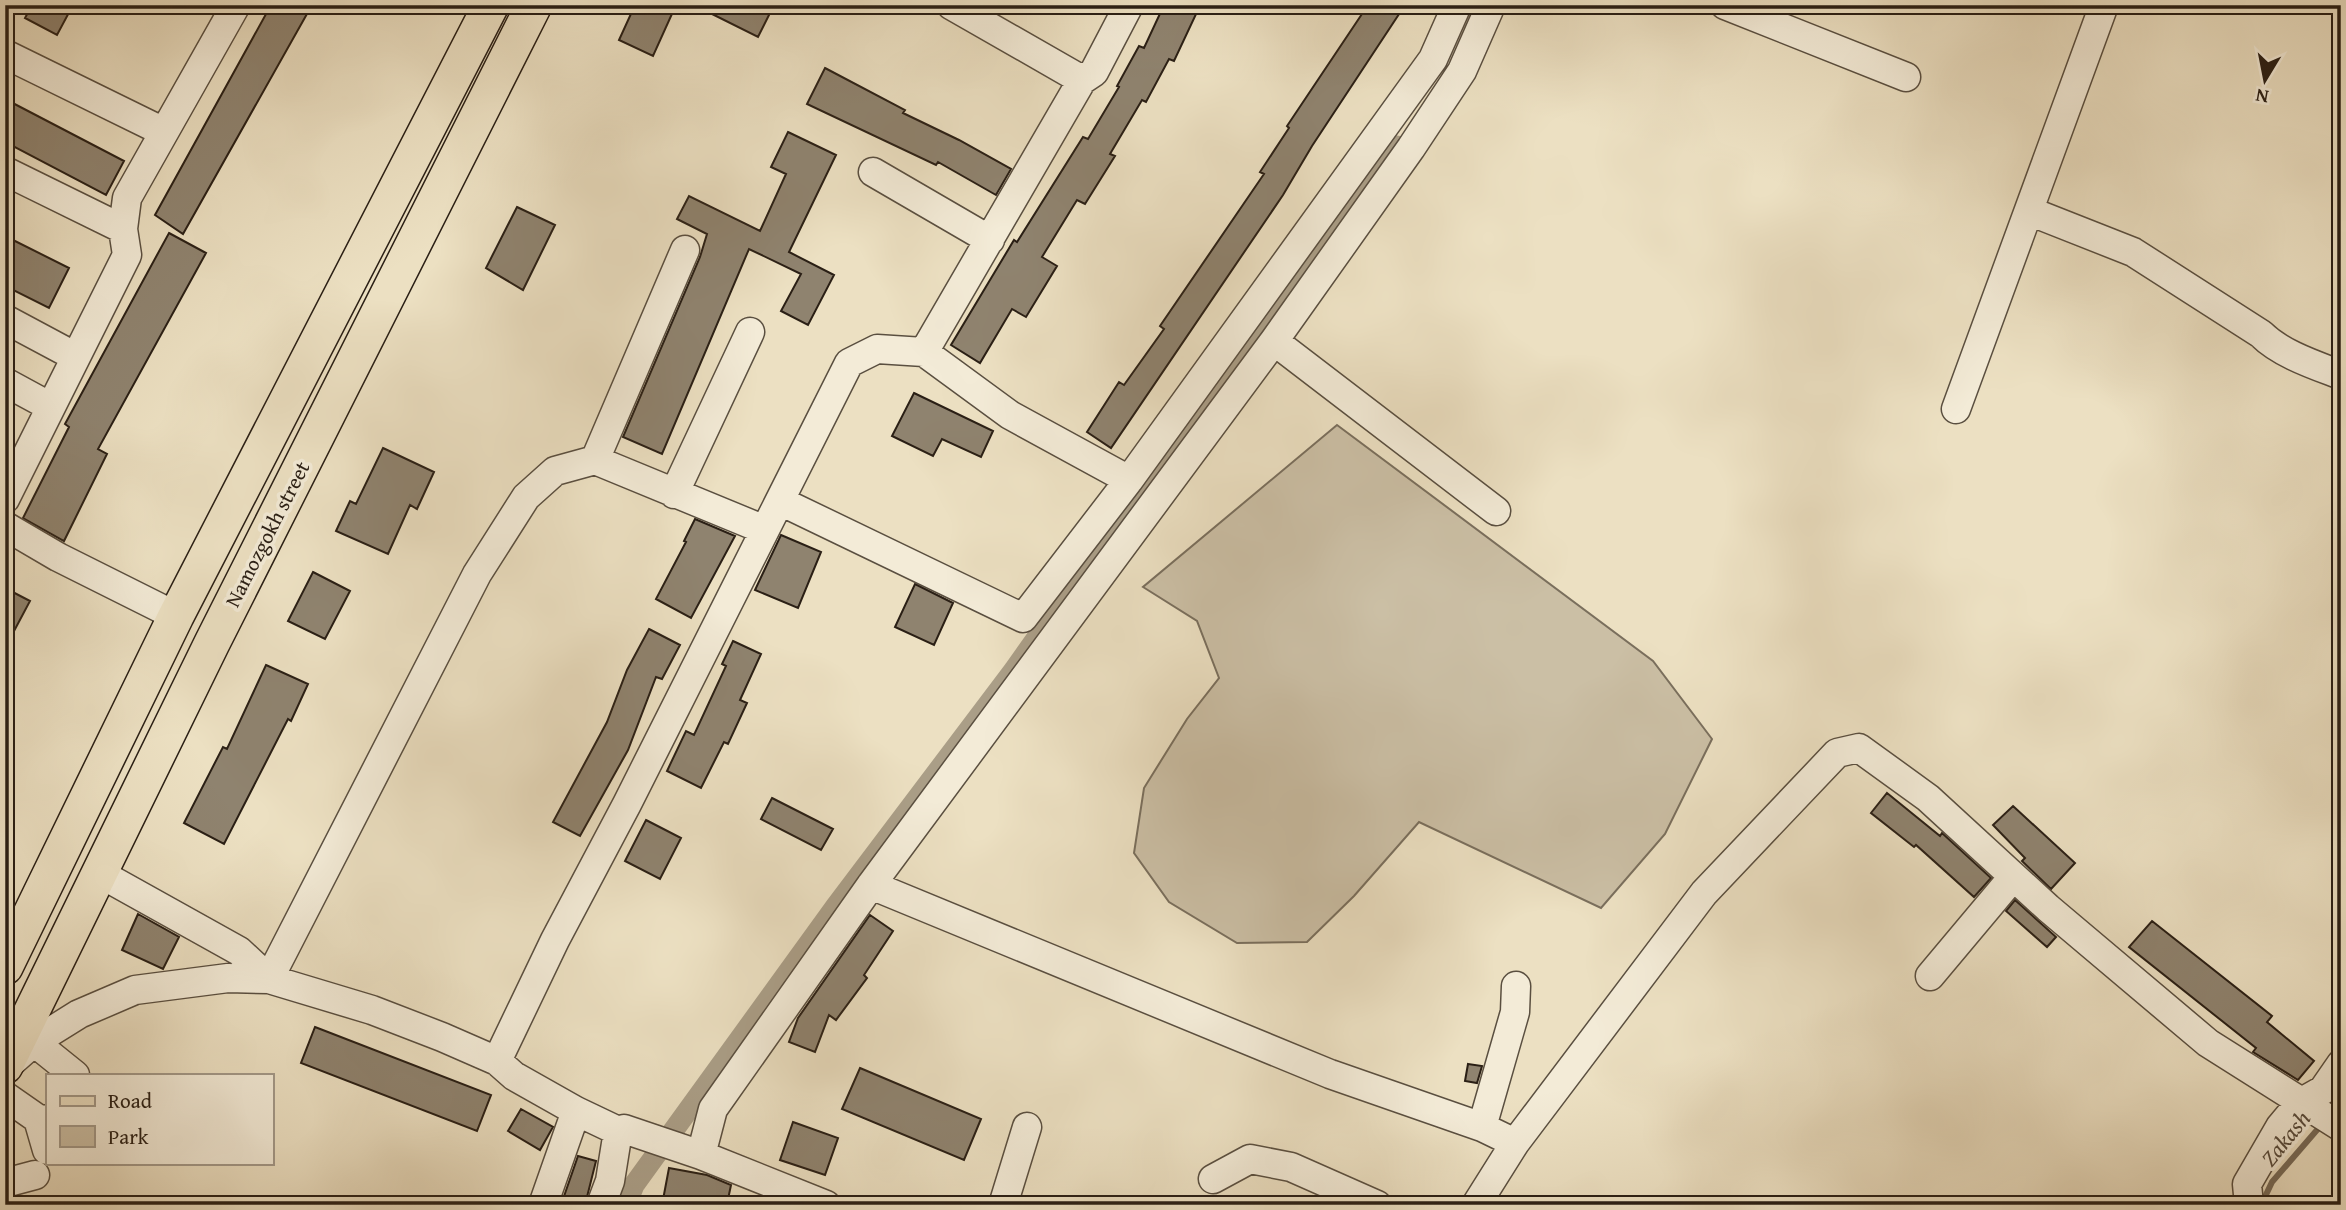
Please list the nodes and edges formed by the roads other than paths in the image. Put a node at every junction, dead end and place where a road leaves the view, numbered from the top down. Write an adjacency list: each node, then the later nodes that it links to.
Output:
1 (236, 5): 13 (street)
2 (491, 5): 27 (main road, Namozgokh street)
3 (534, 5): 30 (main road, Namozgokh street)
4 (951, 5): 12 (street)
5 (1129, 5): 12 (street)
6 (1457, 5): 32 (street)
7 (1490, 5): 22 (street)
8 (2104, 5): 16 (street)
9 (1733, 7): 11 (street)
10 (5, 54): 13 (street)
11 (1906, 77)
12 (1082, 80): 18 (street)
13 (164, 132): 17 (street)
14 (5, 171): 17 (street)
15 (873, 172): 18 (street)
16 (2029, 211): 25 (street); 29 (street)
17 (123, 229): 24 (street)
18 (990, 240): 23 (street)
19 (685, 250): 31 (street)
20 (5, 319): 24 (street)
21 (750, 332): 33 (street)
22 (1274, 341): 36 (street); 42 (street)
23 (924, 352): 32 (street); 35 (street)
24 (76, 357): 28 (street)
25 (2341, 375)
26 (5, 382): 28 (street)
27 (290, 395): 30 (main road); 39 (main road, Namozgokh street)
28 (51, 407): 34 (street)
29 (1956, 409)
30 (328, 415): 40 (main road, Namozgokh street)
31 (595, 460): 33 (street); 45 (street)
32 (1129, 480): 35 (street)
33 (674, 494): 38 (street)
34 (5, 499)
35 (780, 501): 38 (street)
36 (1496, 511)
37 (5, 526): 39 (street)
38 (765, 530): 50 (street)
39 (176, 616): 43 (main road, Namozgokh street)
40 (99, 873): 45 (street); 46 (main road, Namozgokh street)
41 (2014, 877): 44 (street); 55 (street); 63 (street)
42 (871, 885): 59 (street); 64 (street)
43 (5, 967)
44 (1930, 976)
45 (269, 979): 48 (street); 50 (street)
46 (47, 984): 48 (street); 52 (main road, Namozgokh street)
47 (1516, 986): 59 (street)
48 (79, 1014): 49 (street)
49 (34, 1042): 52 (street); 53 (street)
50 (497, 1061): 56 (street)
51 (2341, 1064): 55 (street)
52 (5, 1067)
53 (74, 1074)
54 (5, 1096): 57 (street)
55 (2300, 1103): 60 (street); 74 (street)
56 (576, 1111): 61 (street); 68 (street)
57 (43, 1119): 62 (street)
58 (1027, 1127): 71 (street)
59 (1482, 1127): 63 (street)
60 (2341, 1127)
61 (621, 1130): 64 (street); 69 (street)
62 (46, 1142)
63 (1515, 1143): 73 (street)
64 (701, 1155): 70 (street)
65 (35, 1175): 67 (street)
66 (1213, 1179): 72 (street)
67 (5, 1183)
68 (543, 1205)
69 (601, 1205)
70 (826, 1205)
71 (1003, 1205)
72 (1377, 1205)
73 (1476, 1205)
74 (2249, 1205)

